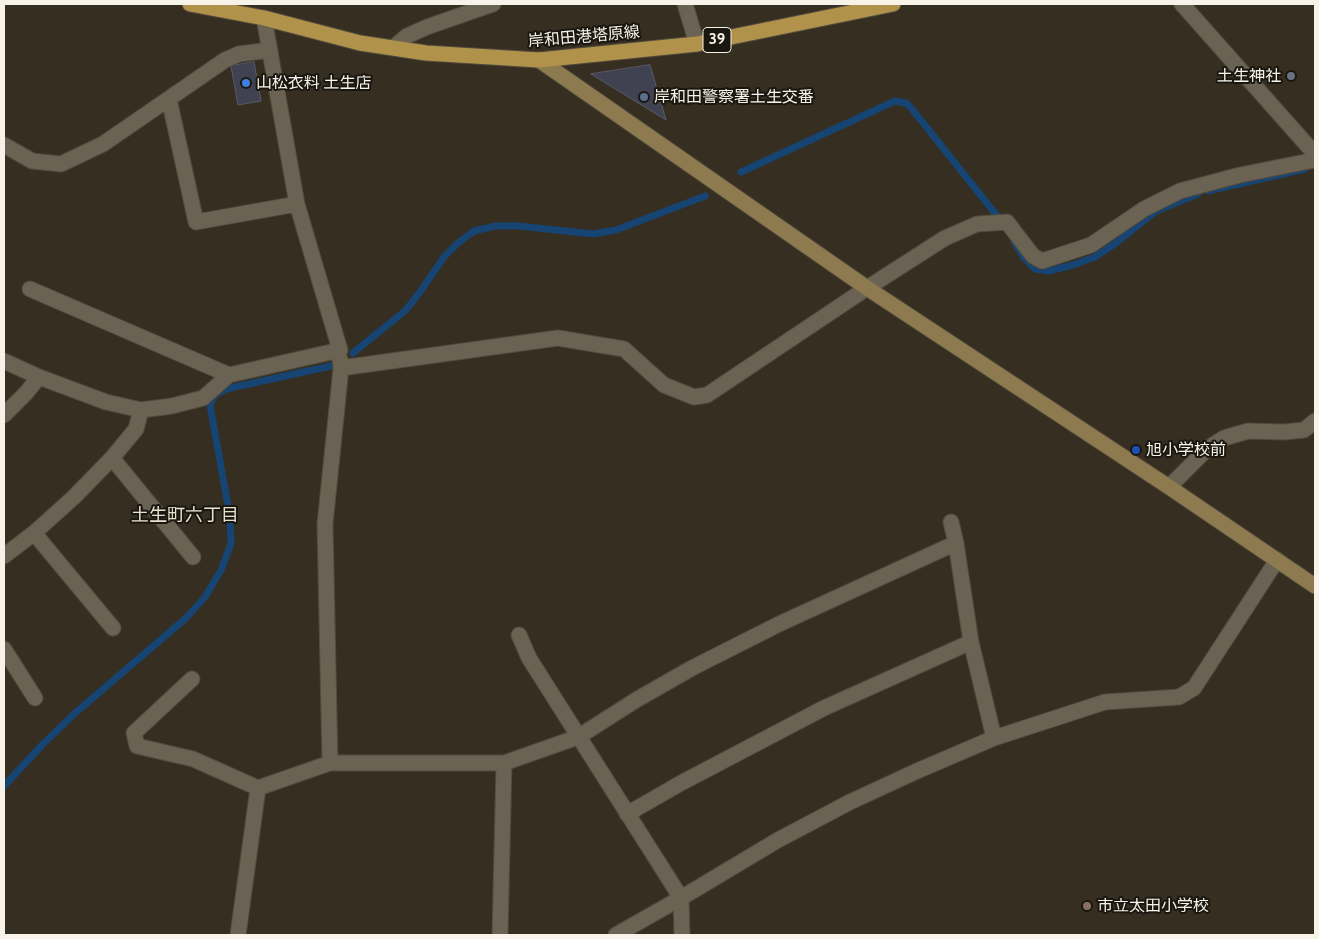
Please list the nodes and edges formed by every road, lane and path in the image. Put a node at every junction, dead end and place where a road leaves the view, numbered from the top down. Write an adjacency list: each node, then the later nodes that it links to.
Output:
1 (190, 4): 6 (main road, 岸和田港塔原線 / 39)
2 (493, 4): 8 (street)
3 (686, 4): 7 (street)
4 (893, 4): 7 (main road, 岸和田港塔原線 / 39)
5 (1182, 4): 13 (street)
6 (264, 18): 8 (main road, 岸和田港塔原線 / 39); 9 (street)
7 (697, 44): 10 (main road, 岸和田港塔原線 / 39)
8 (393, 48): 10 (main road, 岸和田港塔原線 / 39)
9 (270, 50): 11 (street); 15 (street)
10 (539, 60): 16 (street)
11 (169, 99): 12 (street); 15 (street)
12 (4, 145)
13 (1315, 154)
14 (1315, 160): 16 (street)
15 (297, 204): 18 (street)
16 (866, 288): 20 (street); 27 (street)
17 (30, 289): 21 (street)
18 (340, 350): 20 (street); 21 (street)
19 (4, 361): 22 (street)
20 (341, 368): 43 (street)
21 (229, 375): 23 (street)
22 (39, 376): 23 (street); 24 (street)
23 (141, 410): 26 (street)
24 (4, 415)
25 (1315, 420): 27 (street)
26 (112, 458): 29 (street); 32 (street)
27 (1169, 487): 33 (street)
28 (951, 522): 30 (street)
29 (34, 533): 31 (street); 35 (street)
30 (956, 543): 37 (street); 41 (street)
31 (4, 556)
32 (193, 557)
33 (1277, 560): 34 (street); 42 (street)
34 (1315, 586)
35 (113, 628)
36 (519, 635): 41 (street)
37 (971, 642): 42 (street); 46 (street)
38 (4, 649): 40 (street)
39 (192, 679): 45 (street)
40 (35, 698)
41 (578, 737): 44 (street); 46 (street)
42 (994, 738): 47 (street)
43 (330, 763): 44 (street); 45 (street)
44 (504, 763): 49 (street)
45 (258, 788): 48 (street)
46 (627, 814): 47 (street)
47 (681, 898): 50 (street); 51 (street)
48 (238, 935)
49 (500, 935)
50 (616, 935)
51 (682, 935)

